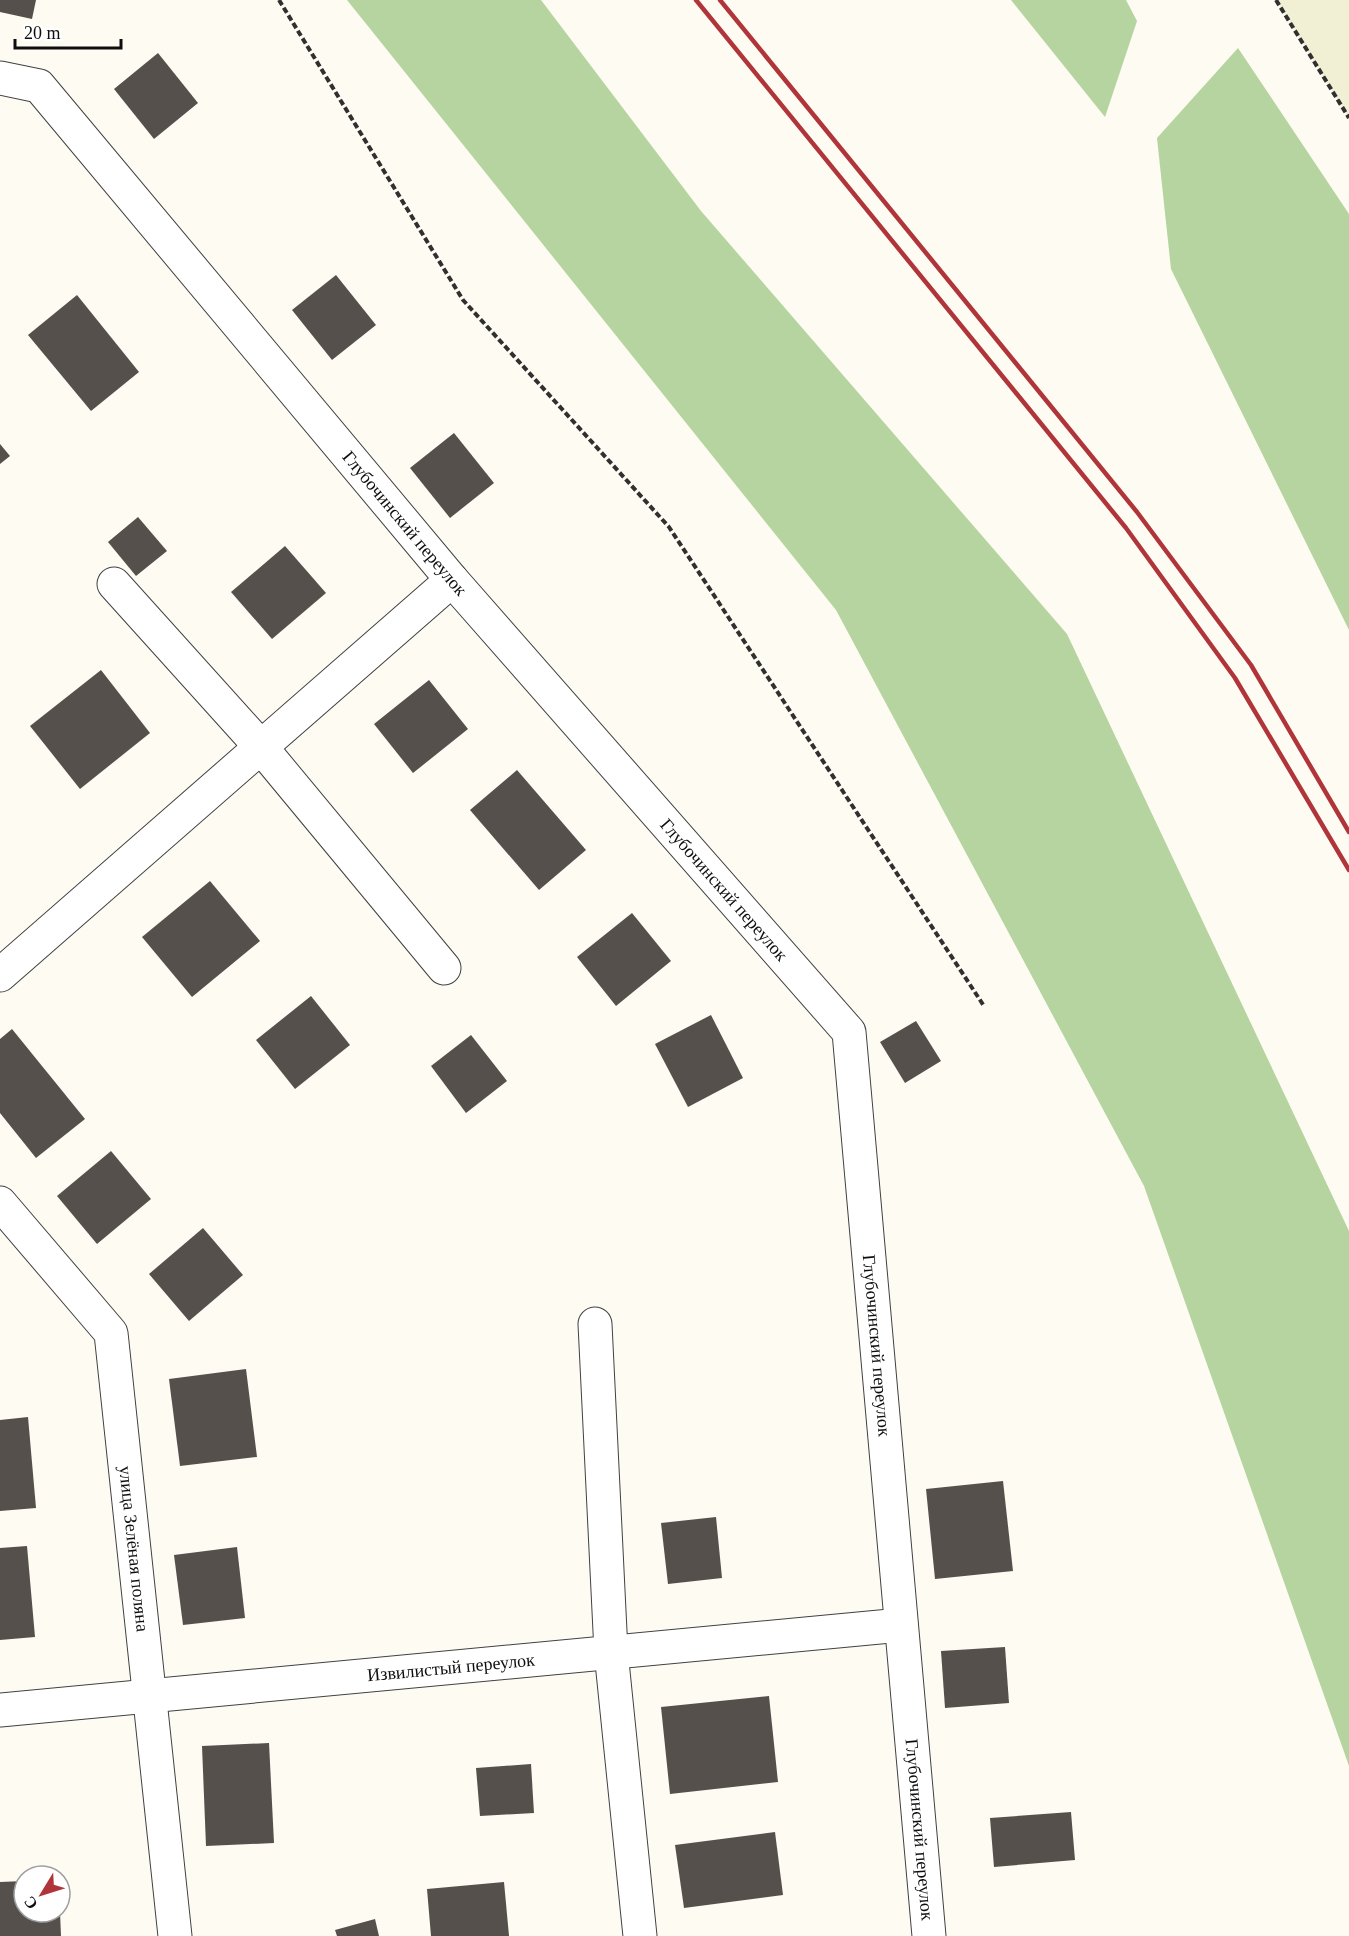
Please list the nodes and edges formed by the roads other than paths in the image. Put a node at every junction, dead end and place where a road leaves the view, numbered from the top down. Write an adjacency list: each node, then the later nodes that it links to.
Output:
1 (0, 78): 2 (street, Глубочинский переулок)
2 (452, 580): 4 (street); 9 (street, Глубочинский переулок)
3 (114, 584): 4 (street)
4 (260, 746): 5 (street); 6 (street)
5 (444, 968)
6 (0, 975)
7 (0, 1203): 11 (street, улица Зелёная поляна)
8 (596, 1324): 10 (street)
9 (901, 1625): 10 (street, Извилистый переулок); 15 (street, Глубочинский переулок)
10 (611, 1652): 11 (street, Извилистый переулок); 14 (street)
11 (149, 1695): 12 (street, Извилистый переулок); 13 (street, улица Зелёная поляна)
12 (0, 1710)
13 (175, 1936)
14 (640, 1936)
15 (928, 1936)

